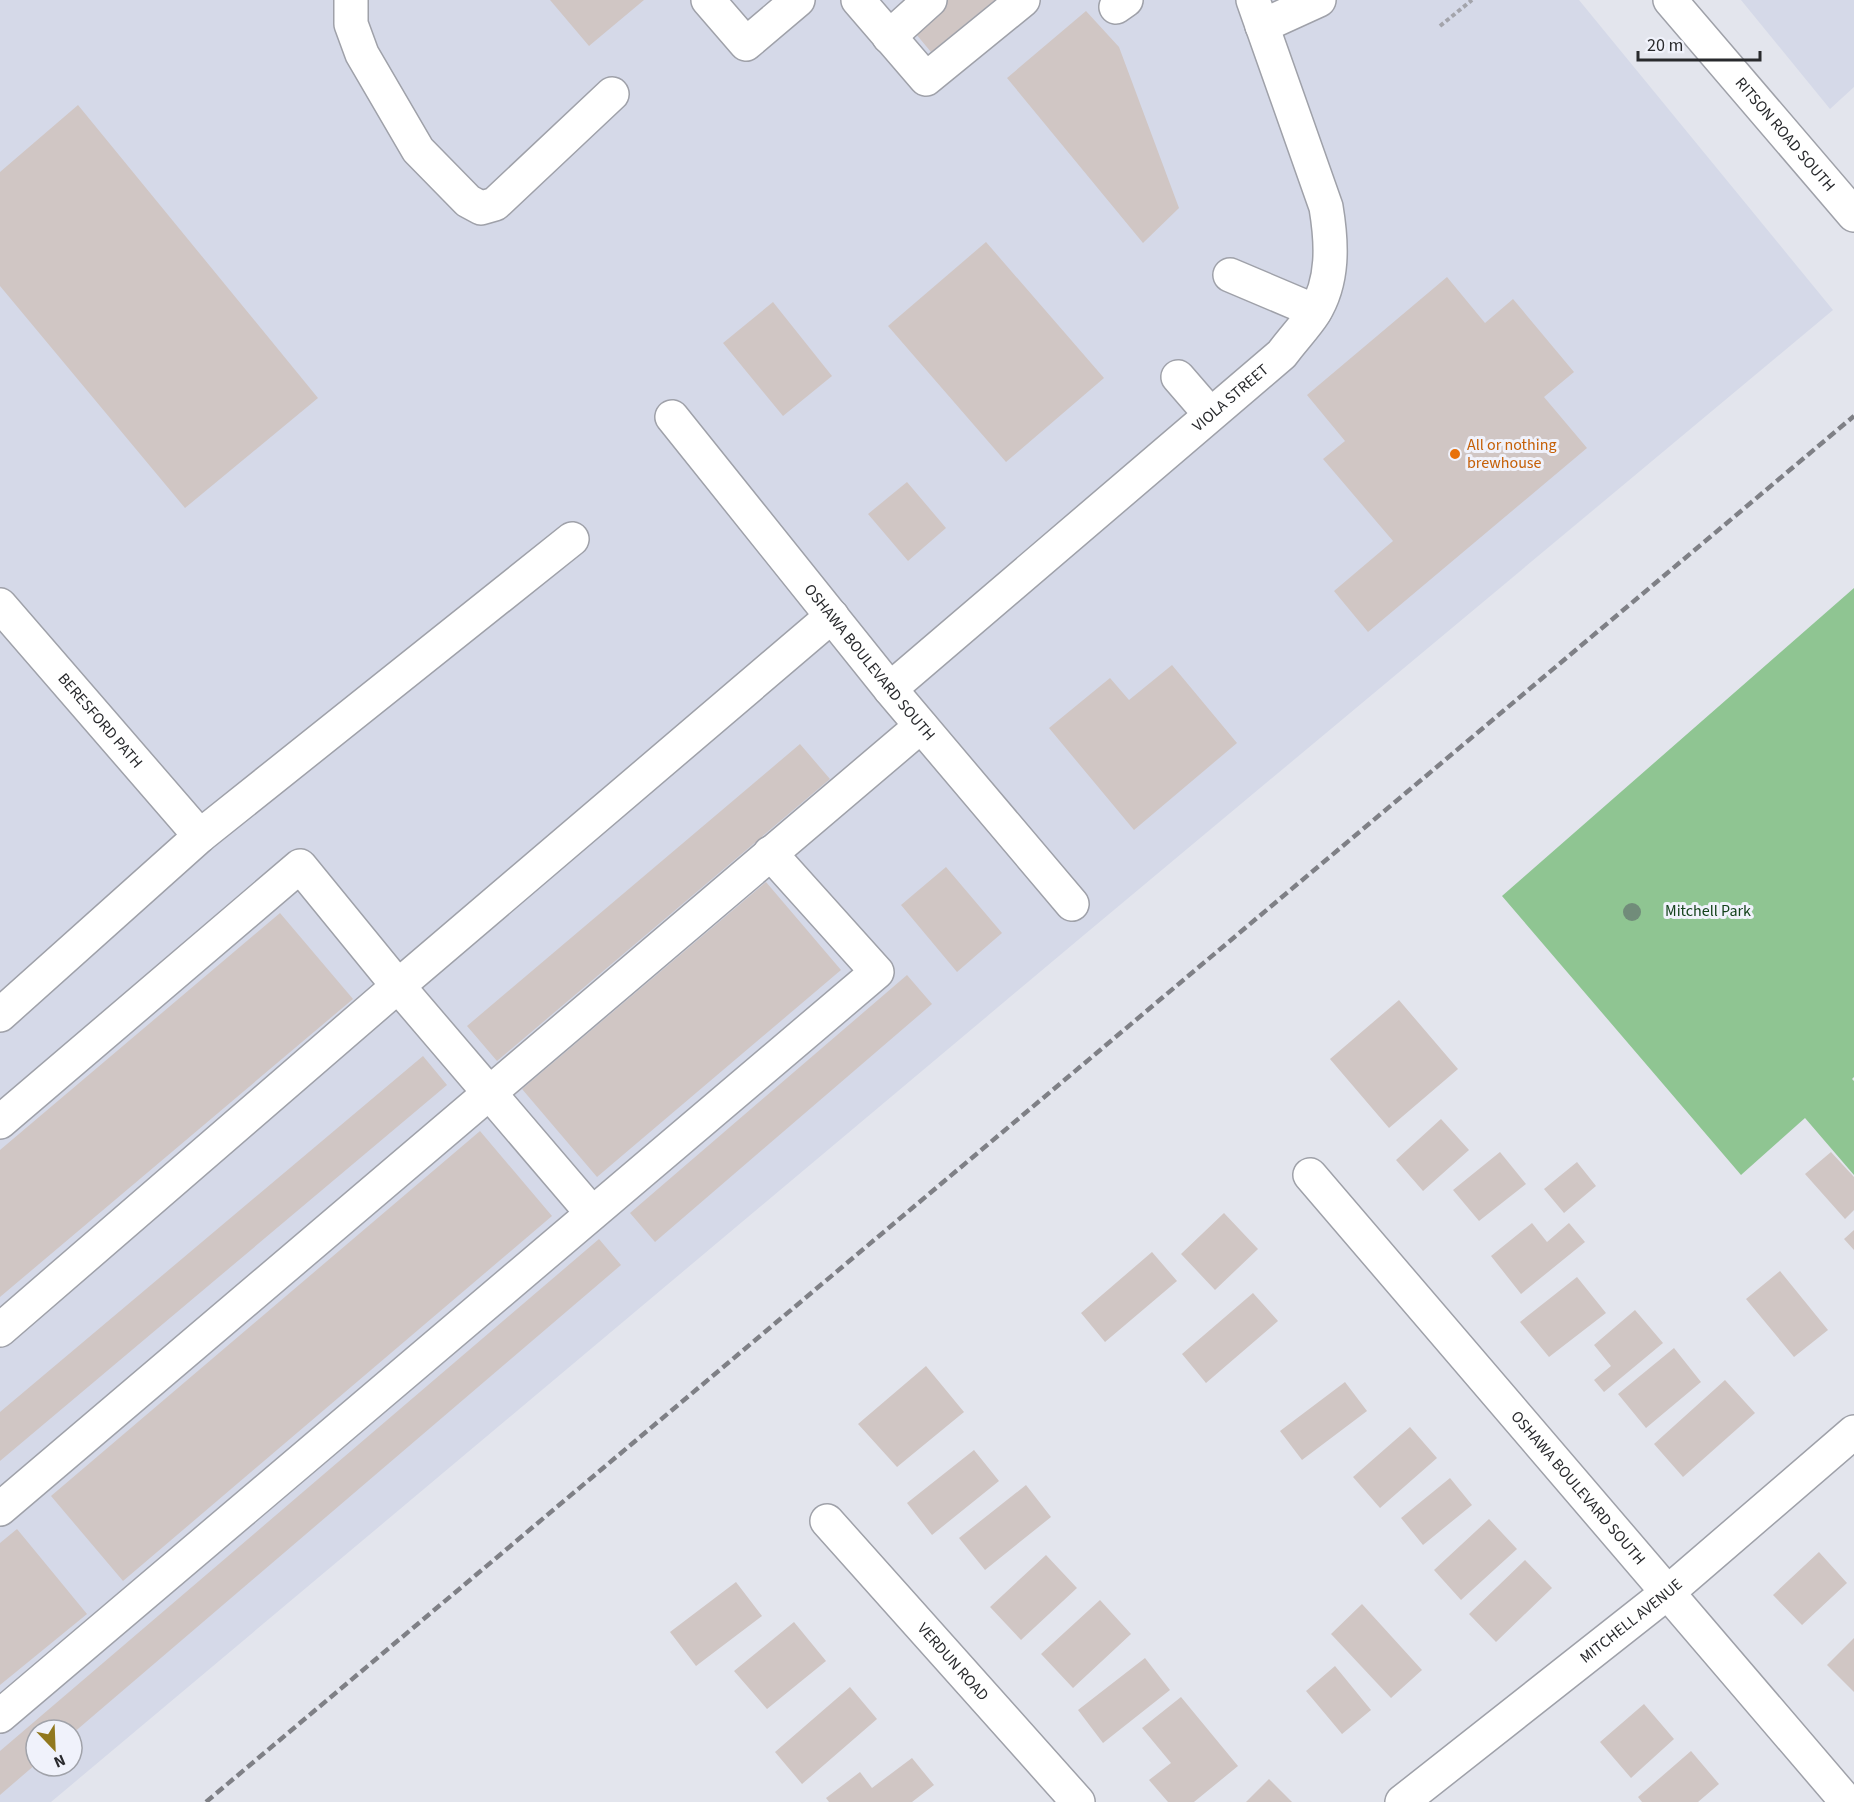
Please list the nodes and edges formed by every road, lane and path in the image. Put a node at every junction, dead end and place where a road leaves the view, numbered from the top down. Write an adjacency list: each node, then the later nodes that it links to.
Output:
1 (351, 0): 13 (street)
2 (708, 0): 3 (street)
3 (798, 0)
4 (858, 0): 12 (street)
5 (930, 0): 12 (street)
6 (1023, 0): 12 (street)
7 (1319, 0): 10 (street)
8 (1472, 0): 11 (path)
9 (1670, 0): 14 (street, RITSON ROAD SOUTH)
10 (1258, 13): 16 (street, VIOLA STREET)
11 (1440, 26)
12 (889, 37)
13 (612, 94)
14 (1854, 215)
15 (1230, 275): 16 (street)
16 (1315, 311): 18 (street, VIOLA STREET)
17 (1178, 377): 18 (street)
18 (1210, 414): 23 (street, VIOLA STREET)
19 (672, 417): 22 (street, OSHAWA BOULEVARD SOUTH)
20 (572, 539): 25 (street)
21 (0, 605): 25 (street, BERESFORD PATH)
22 (832, 616): 23 (street, OSHAWA BOULEVARD SOUTH); 28 (street)
23 (890, 689): 24 (street, OSHAWA BOULEVARD SOUTH)
24 (921, 726): 26 (street); 27 (street, OSHAWA BOULEVARD SOUTH)
25 (200, 836): 29 (street)
26 (770, 853): 30 (street); 33 (street)
27 (1072, 904)
28 (398, 986): 30 (street); 31 (street); 34 (street)
29 (0, 1015)
30 (489, 1092): 33 (street); 36 (street)
31 (0, 1122)
32 (1310, 1175): 38 (street, OSHAWA BOULEVARD SOUTH)
33 (592, 1213): 39 (street)
34 (0, 1330)
35 (1854, 1432): 38 (street, MITCHELL AVENUE)
36 (0, 1509)
37 (827, 1521): 40 (street, VERDUN ROAD)
38 (1667, 1593): 41 (street, MITCHELL AVENUE); 42 (street, OSHAWA BOULEVARD SOUTH)
39 (0, 1716)
40 (1078, 1802)
41 (1402, 1802)
42 (1847, 1802)

